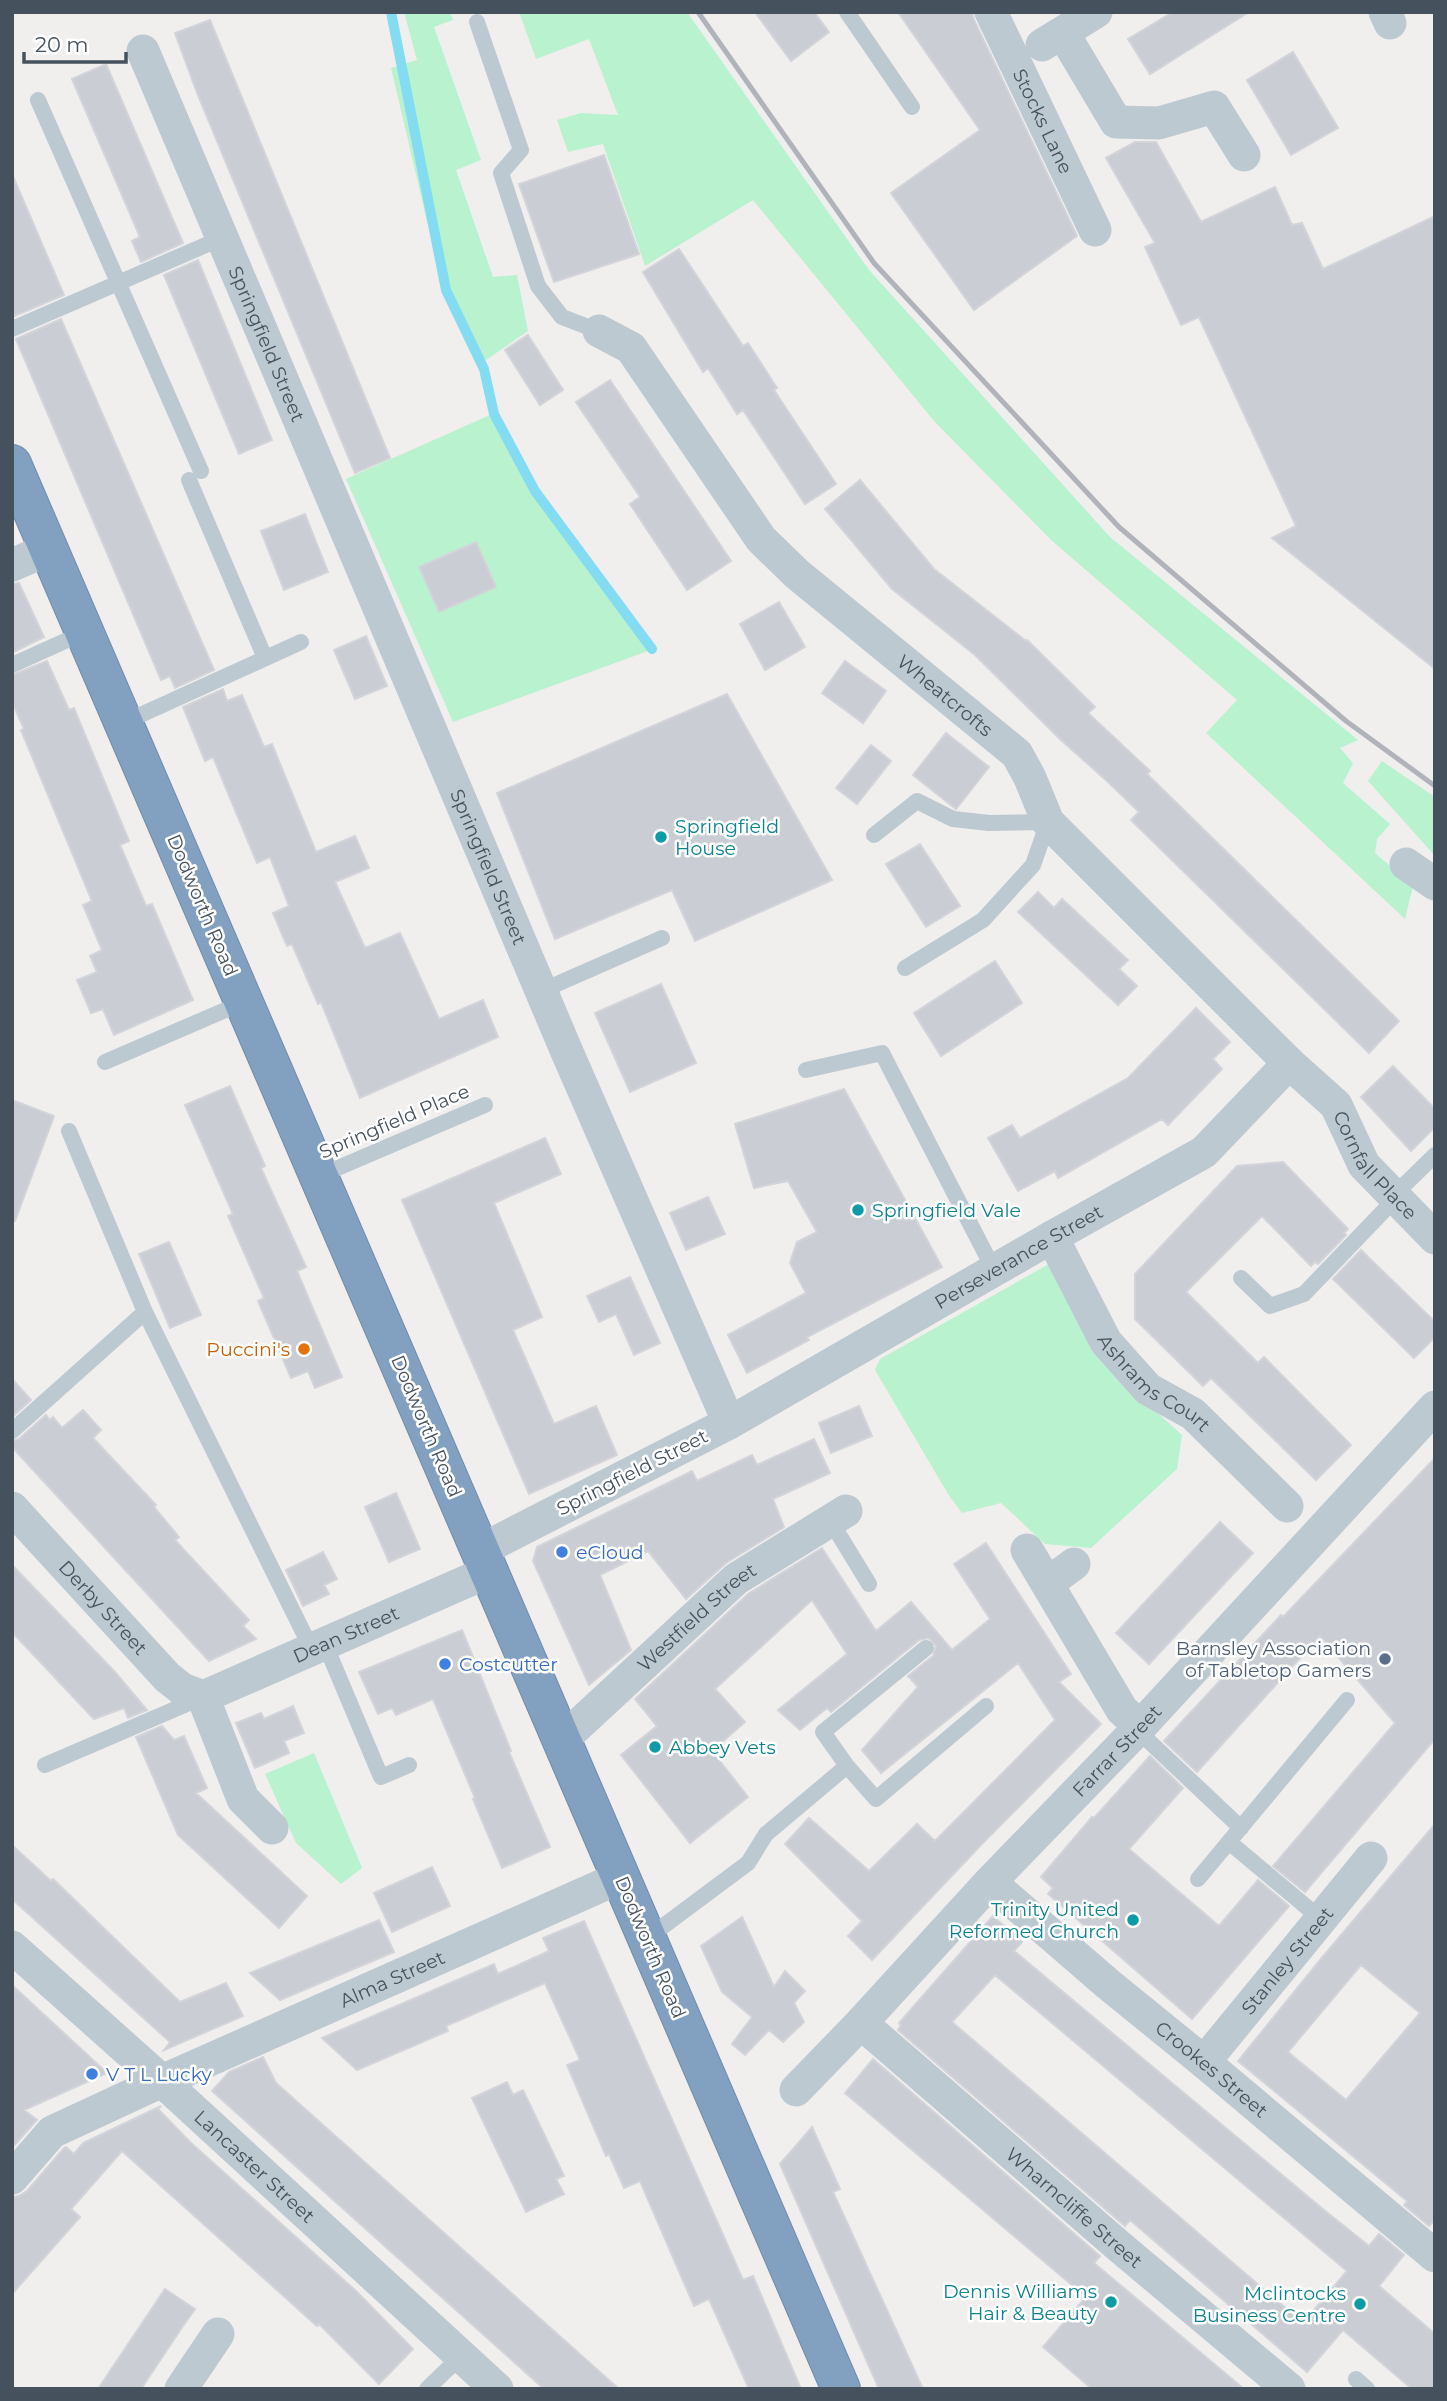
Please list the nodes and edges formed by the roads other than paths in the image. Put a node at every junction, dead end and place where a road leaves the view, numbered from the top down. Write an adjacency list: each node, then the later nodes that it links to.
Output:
1 (847, 12): 7 (lane)
2 (991, 12): 9 (street, Stocks Lane)
3 (1096, 12): 8 (street)
4 (477, 22): 13 (lane)
5 (143, 51): 10 (street, Springfield Street)
6 (38, 100): 11 (lane)
7 (912, 107)
8 (1244, 155)
9 (1095, 230)
10 (222, 238): 11 (lane); 28 (street, Springfield Street)
11 (120, 283): 12 (lane); 19 (lane)
12 (12, 329)
13 (599, 331): 22 (street, Wheatcrofts)
14 (12, 464): 15 (highway, Dodworth Road)
15 (49, 549): 16 (street); 17 (highway, Dodworth Road)
16 (12, 565)
17 (85, 632): 20 (lane); 21 (highway, Dodworth Road)
18 (301, 642): 19 (lane)
19 (265, 658): 21 (lane)
20 (12, 665)
21 (125, 722): 29 (highway, Dodworth Road)
22 (1048, 822): 23 (lane); 27 (lane); 31 (street, Wheatcrofts)
23 (874, 835)
24 (1406, 864): 25 (street)
25 (1435, 884)
26 (662, 938): 28 (lane)
27 (905, 968)
28 (541, 991): 44 (street, Springfield Street)
29 (244, 1002): 30 (lane); 36 (highway, Dodworth Road)
30 (105, 1062)
31 (1289, 1063): 37 (street, Cornfall Place); 38 (street, Perseverance Street)
32 (806, 1070): 40 (lane)
33 (485, 1105): 36 (lane, Springfield Place)
34 (69, 1131): 42 (lane)
35 (1435, 1155): 37 (lane)
36 (319, 1176): 50 (highway, Dodworth Road)
37 (1395, 1197): 39 (street, Cornfall Place); 41 (lane)
38 (1052, 1237): 40 (street, Perseverance Street); 46 (street, Ashrams Court)
39 (1435, 1238)
40 (994, 1270): 44 (street, Perseverance Street)
41 (1241, 1278)
42 (145, 1312): 45 (lane); 52 (lane)
43 (1435, 1407): 57 (street, Farrar Street)
44 (729, 1423): 50 (street, Springfield Street)
45 (12, 1431)
46 (1287, 1506)
47 (12, 1508): 54 (street, Derby Street)
48 (838, 1516): 51 (lane); 58 (street, Westfield Street)
49 (1027, 1549): 57 (street)
50 (484, 1561): 52 (street, Dean Street); 58 (highway, Dodworth Road)
51 (869, 1584)
52 (318, 1647): 54 (street, Dean Street); 60 (lane)
53 (926, 1647): 61 (lane)
54 (203, 1697): 59 (lane); 62 (street)
55 (1347, 1700): 63 (lane)
56 (986, 1706): 61 (lane)
57 (1139, 1728): 63 (lane); 68 (street, Farrar Street)
58 (561, 1741): 66 (highway, Dodworth Road)
59 (45, 1765)
60 (410, 1765)
61 (847, 1766): 70 (lane)
62 (272, 1828)
63 (1241, 1828): 64 (lane)
64 (1229, 1842): 67 (lane); 69 (lane)
65 (1371, 1858): 69 (street, Stanley Street)
66 (621, 1877): 70 (highway, Dodworth Road); 74 (street, Alma Street)
67 (1198, 1879)
68 (990, 1882): 72 (street, Farrar Street); 73 (street, Crookes Street)
69 (1321, 1919): 73 (street, Stanley Street)
70 (646, 1939): 84 (highway, Dodworth Road)
71 (12, 1947): 74 (street, Lancaster Street)
72 (861, 2023): 75 (street, Farrar Street); 80 (street, Wharncliffe Street)
73 (1204, 2062): 77 (street, Crookes Street)
74 (162, 2081): 76 (street, Alma Street); 79 (street, Lancaster Street)
75 (796, 2090)
76 (12, 2178)
77 (1435, 2256)
78 (218, 2334): 81 (street)
79 (461, 2356): 82 (lane); 83 (street, Lancaster Street)
80 (1276, 2385)
81 (181, 2389)
82 (427, 2389)
83 (498, 2389)
84 (841, 2389)

